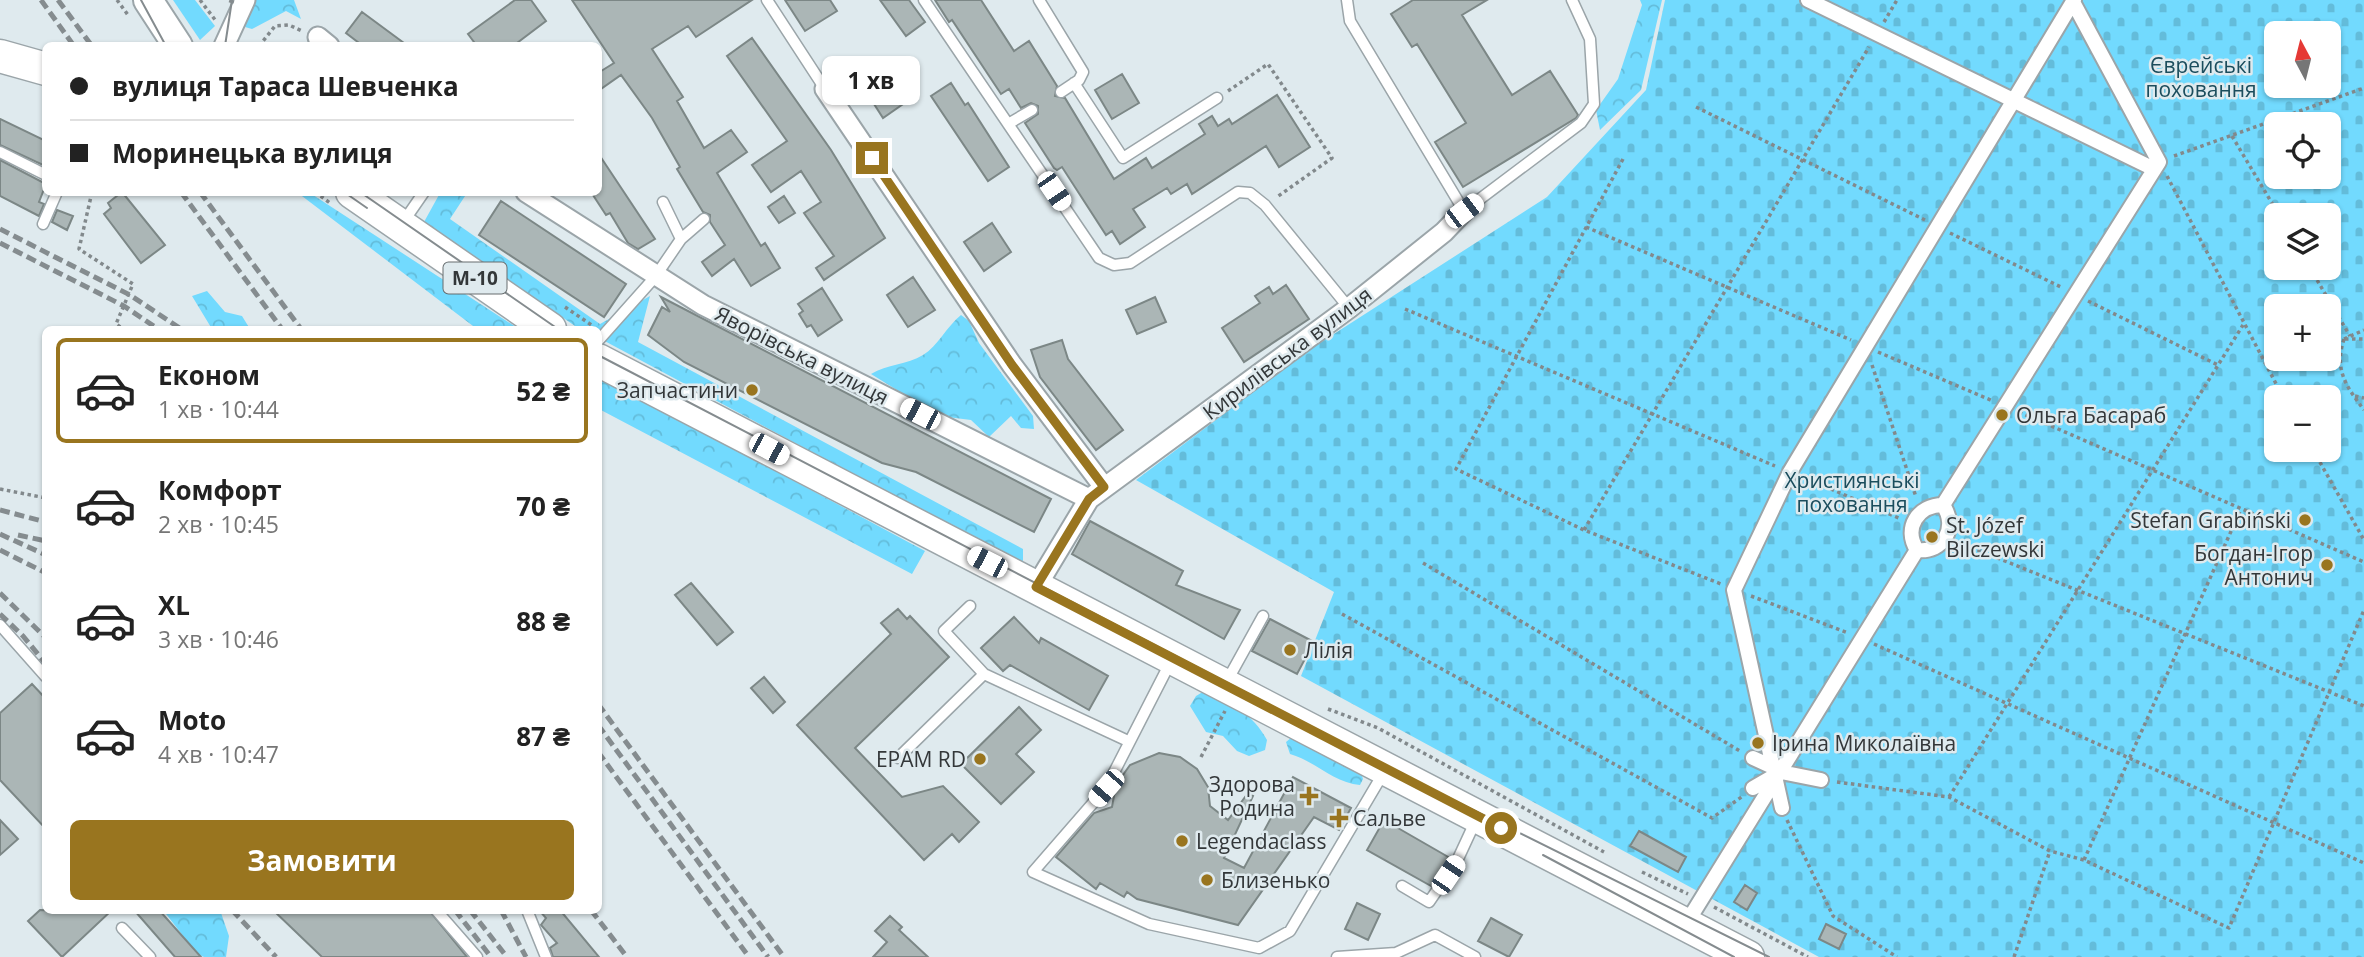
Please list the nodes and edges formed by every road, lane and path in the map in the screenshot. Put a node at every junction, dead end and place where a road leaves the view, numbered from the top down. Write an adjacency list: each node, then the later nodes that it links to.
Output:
1 (148, 0): 15 (main road)
2 (200, 0): 12 (path)
3 (245, 0): 16 (street)
4 (767, 0): 20 (lane)
5 (925, 0): 26 (lane)
6 (1039, 0): 18 (lane)
7 (1348, 0): 41 (lane)
8 (1572, 0): 41 (lane)
9 (1808, 0): 13 (street)
10 (1897, 0): 13 (path)
11 (2074, 1): 23 (street); 31 (street)
12 (220, 26)
13 (1877, 33): 23 (street); 30 (path)
14 (323, 41): 17 (path)
15 (175, 42)
16 (226, 42)
17 (262, 42)
18 (1074, 83): 21 (lane); 22 (lane)
19 (2364, 88): 27 (path)
20 (825, 89): 76 (street)
21 (1061, 92)
22 (1217, 98): 40 (path)
23 (2014, 101): 31 (street); 46 (street)
24 (1696, 107): 30 (path)
25 (1032, 110): 26 (lane)
26 (1008, 124): 40 (lane)
27 (2232, 136): 31 (path); 39 (path)
28 (0, 152): 32 (lane)
29 (1623, 159): 45 (path)
30 (1802, 160): 46 (path); 50 (path)
31 (2157, 166): 51 (street); 54 (path)
32 (42, 173)
33 (55, 196): 43 (lane)
34 (91, 196): 55 (path)
35 (357, 196): 44 (main road, М-10)
36 (421, 196): 44 (lane)
37 (532, 196): 48 (street, Яворівська вулиця)
38 (663, 202): 47 (lane)
39 (2272, 203)
40 (1265, 205): 52 (lane)
41 (1464, 211): 52 (street, Кирилівська вулиця)
42 (704, 219): 47 (lane)
43 (43, 224)
44 (399, 227): 56 (main road, М-10)
45 (1586, 227): 50 (path); 63 (path)
46 (1938, 227): 51 (path); 62 (street)
47 (681, 239): 48 (lane)
48 (655, 277): 59 (lane); 76 (street, Яворівська вулиця)
49 (2317, 280): 58 (path)
50 (1728, 287): 62 (path); 71 (path)
51 (2075, 295): 65 (path); 69 (street)
52 (1349, 308): 76 (street, Кирилівська вулиця)
53 (1405, 309): 63 (path)
54 (2243, 325): 65 (path); 66 (path)
55 (119, 326)
56 (546, 326)
57 (2364, 330): 58 (path)
58 (2350, 336): 60 (path)
59 (602, 337)
60 (2344, 339): 61 (path); 67 (path)
61 (2364, 339)
62 (1866, 346): 69 (path); 74 (street); 80 (path)
63 (1515, 356): 71 (path); 81 (path)
64 (602, 362): 87 (main road)
65 (2218, 365): 73 (path)
66 (2276, 385)
67 (2353, 396): 68 (path); 70 (path)
68 (2364, 398)
69 (2005, 406): 73 (path); 78 (street)
70 (2364, 410)
71 (1653, 414): 74 (path); 81 (path)
72 (2320, 462): 83 (path)
73 (2153, 470): 79 (path); 89 (path)
74 (1790, 472): 80 (path); 88 (street)
75 (0, 489): 77 (path)
76 (1096, 493): 87 (street)
77 (42, 497)
78 (1943, 505): 80 (street); 82 (street)
79 (2241, 509): 85 (path); 95 (path)
80 (1916, 518): 84 (street)
81 (1584, 530): 88 (path)
82 (1946, 537): 84 (street); 89 (path)
83 (2364, 540)
84 (1917, 550): 96 (street)
85 (2364, 562)
86 (1423, 563): 107 (path)
87 (1036, 587): 97 (main road)
88 (1734, 590): 96 (path); 110 (street)
89 (2077, 590): 95 (path); 102 (path)
90 (970, 606): 99 (lane)
91 (2364, 610): 100 (path)
92 (1342, 614): 112 (path)
93 (1263, 616): 101 (lane)
94 (0, 625): 98 (lane)
95 (2185, 634): 100 (path); 108 (path)
96 (1862, 639): 102 (path); 110 (street)
97 (1173, 658): 101 (main road); 104 (lane)
98 (42, 672)
99 (984, 674): 104 (lane); 106 (lane)
100 (2329, 692): 103 (path); 117 (path)
101 (1226, 696): 105 (path); 109 (main road)
102 (2007, 704): 108 (path); 113 (path)
103 (2364, 706)
104 (1128, 741): 109 (lane)
105 (1201, 757)
106 (898, 758)
107 (1753, 758): 110 (street)
108 (2130, 758): 117 (path); 120 (path)
109 (1385, 768): 116 (main road)
110 (1776, 774): 111 (street); 112 (street); 114 (street); 125 (street)
111 (1821, 779): 113 (path)
112 (1753, 788)
113 (1949, 797): 118 (path)
114 (1782, 808): 133 (path)
115 (1531, 812): 119 (path)
116 (1478, 817): 122 (lane); 125 (main road)
117 (2274, 822): 120 (path); 121 (path)
118 (2050, 851): 120 (path); 134 (path)
119 (1611, 856)
120 (2084, 860)
121 (2364, 863)
122 (1402, 886)
123 (439, 914): 128 (lane)
124 (529, 914): 129 (lane)
125 (1686, 924): 132 (main road)
126 (122, 928): 127 (lane)
127 (150, 957)
128 (477, 957)
129 (546, 957)
130 (1337, 957): 131 (lane)
131 (1475, 957)
132 (1748, 957)
133 (1897, 957)
134 (2014, 957)

